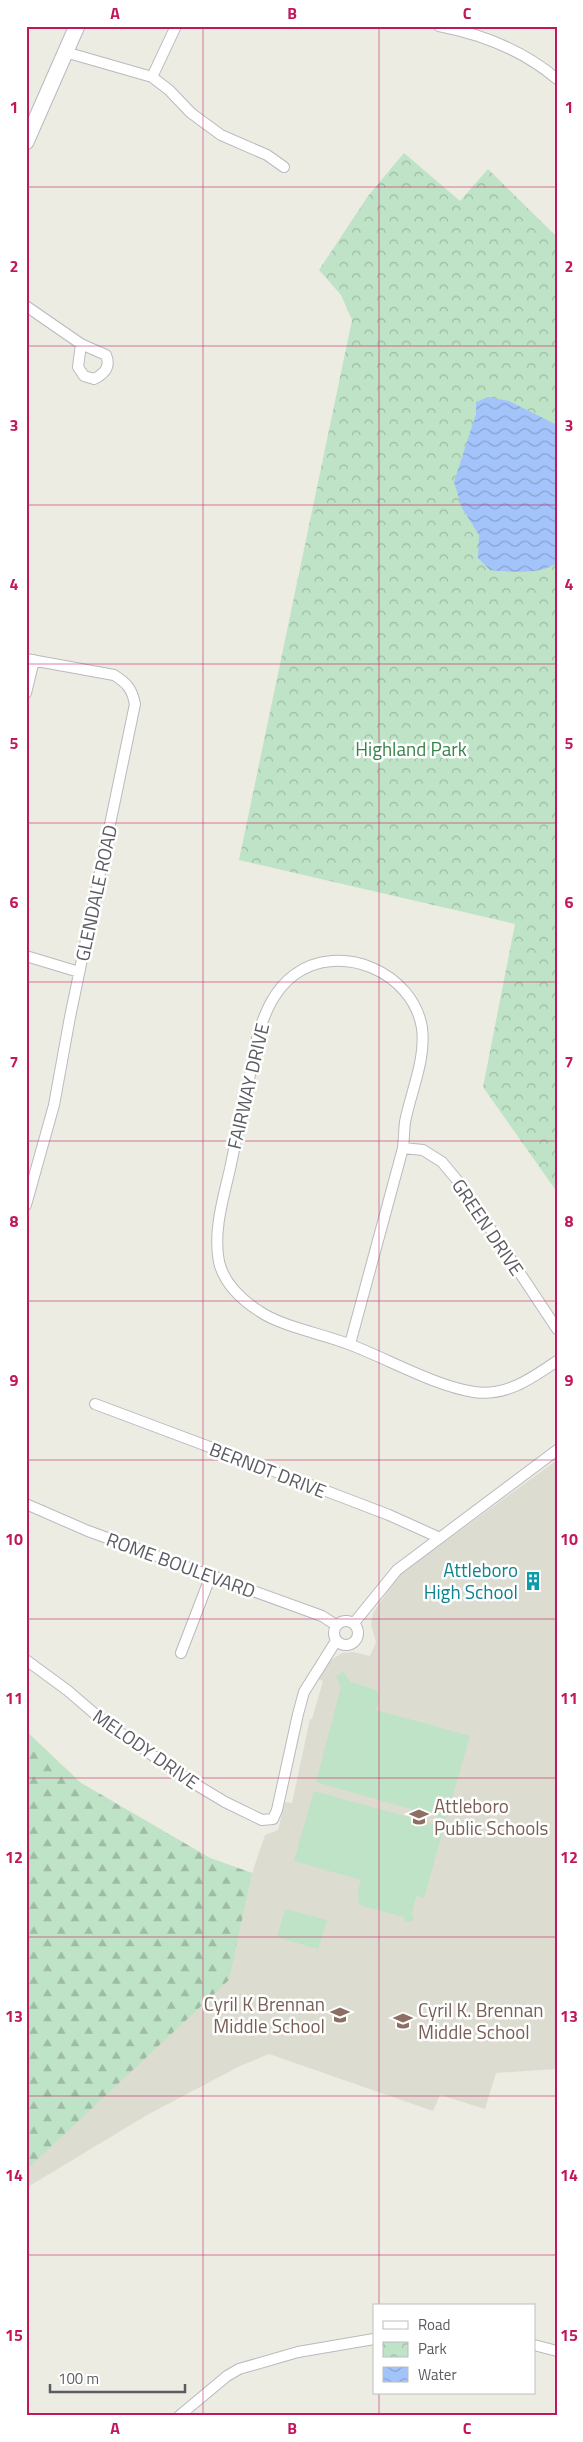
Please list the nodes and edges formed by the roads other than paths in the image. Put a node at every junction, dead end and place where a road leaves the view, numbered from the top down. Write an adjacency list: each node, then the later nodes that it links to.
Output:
1 (77, 26): 4 (main road)
2 (176, 26): 5 (street)
3 (439, 26): 6 (street)
4 (65, 52): 5 (street); 7 (main road)
5 (152, 78): 8 (street)
6 (557, 79)
7 (26, 142)
8 (284, 167)
9 (26, 306): 10 (street)
10 (82, 344)
11 (30, 659): 12 (street); 14 (street, GLENDALE ROAD)
12 (26, 693)
13 (26, 956): 14 (street)
14 (79, 972): 16 (street, GLENDALE ROAD)
15 (403, 1148): 17 (street, GREEN DRIVE); 18 (street, FAIRWAY DRIVE); 18 (street, FAIRWAY DRIVE)
16 (26, 1205)
17 (557, 1329)
18 (350, 1344): 19 (street, FAIRWAY DRIVE)
19 (557, 1361)
20 (94, 1404): 23 (street, BERNDT DRIVE)
21 (557, 1450): 23 (street)
22 (26, 1504): 24 (street, ROME BOULEVARD)
23 (440, 1538): 25 (street)
24 (211, 1575): 26 (street, ROME BOULEVARD); 28 (street)
25 (354, 1623): 26 (street); 27 (street)
26 (336, 1625): 27 (street)
27 (336, 1641): 29 (street, MELODY DRIVE)
28 (180, 1653)
29 (26, 1660)
30 (373, 2339): 33 (street)
31 (536, 2346): 32 (street)
32 (557, 2351)
33 (179, 2416)

